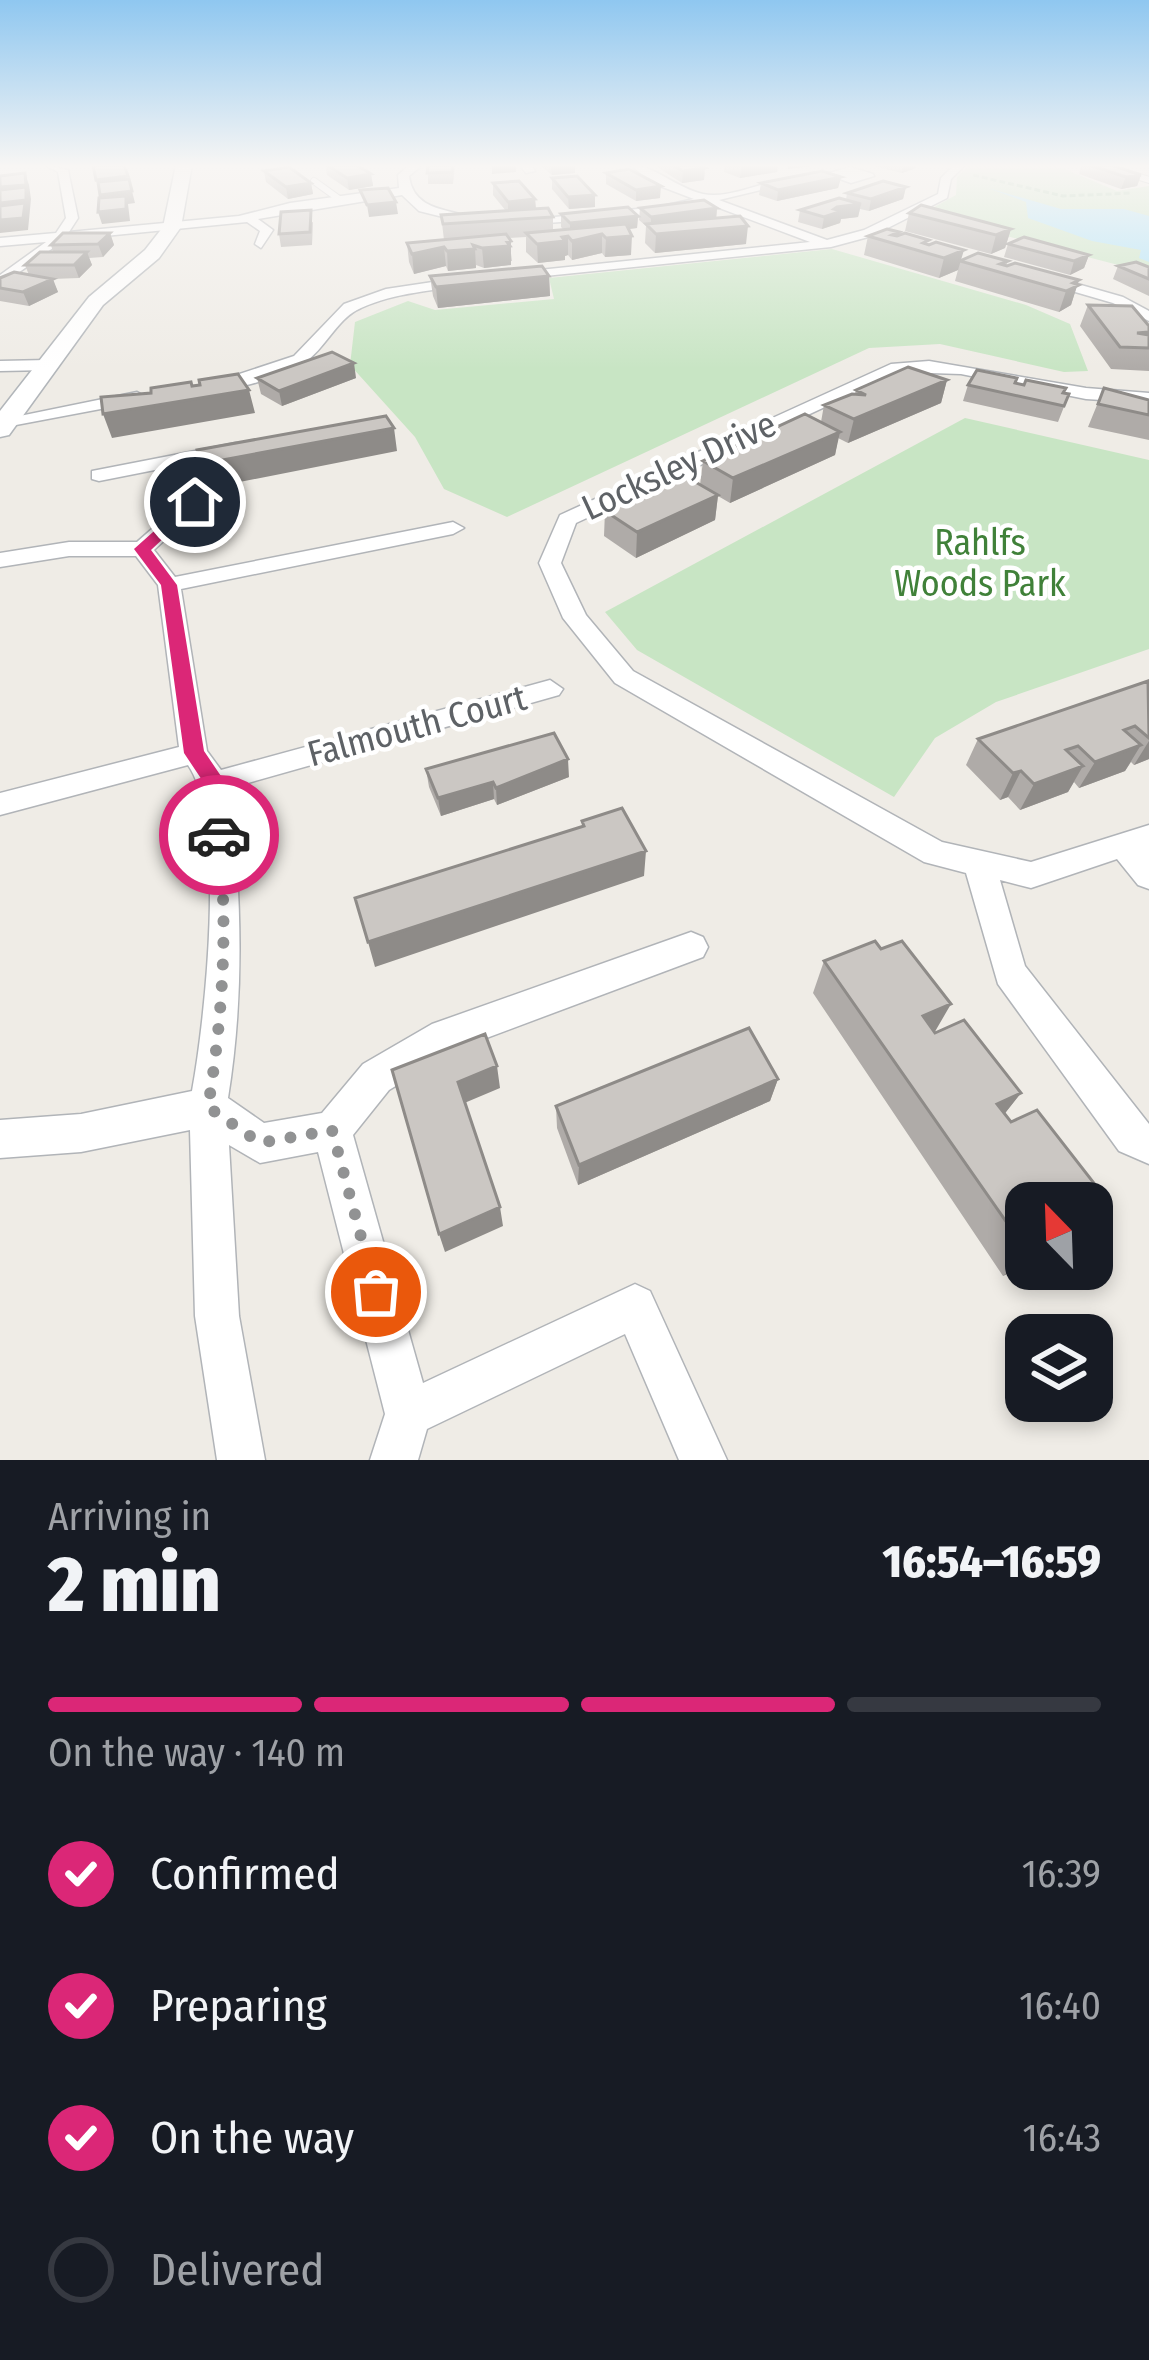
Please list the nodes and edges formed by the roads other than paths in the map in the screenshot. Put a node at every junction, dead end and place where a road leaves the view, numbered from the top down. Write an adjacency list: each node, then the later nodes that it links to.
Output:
1 (62, 233): 9 (street)
2 (103, 233): 9 (street)
3 (167, 233): 18 (main road)
4 (266, 233): 8 (street)
5 (798, 233): 12 (street)
6 (864, 233): 12 (street)
7 (872, 233): 10 (street)
8 (270, 236)
9 (60, 237): 11 (street); 16 (street)
10 (889, 238)
11 (0, 242)
12 (826, 244): 14 (street)
13 (1028, 274): 17 (street)
14 (496, 278)
15 (473, 280): 21 (street)
16 (0, 282)
17 (1149, 317)
18 (48, 365): 19 (street); 20 (main road)
19 (0, 366)
20 (31, 388): 24 (street); 25 (main road)
21 (198, 388)
22 (156, 394): 24 (street)
23 (1149, 398): 38 (street, Locksley Drive)
24 (92, 403): 25 (street)
25 (3, 426)
26 (259, 444): 27 (street)
27 (188, 458): 28 (street); 30 (street)
28 (98, 475)
29 (453, 528): 32 (street)
30 (142, 549): 31 (street); 32 (street)
31 (0, 560)
32 (169, 585): 34 (street)
33 (550, 689): 35 (street, Falmouth Court)
34 (194, 753): 35 (street); 36 (street)
35 (214, 782): 41 (street)
36 (0, 804)
37 (1137, 842): 38 (street, Locksley Drive); 39 (street, Locksley Drive)
38 (979, 863): 44 (street)
39 (1149, 876)
40 (691, 947): 42 (street)
41 (208, 1107): 42 (street); 43 (street); 46 (street)
42 (332, 1130): 45 (street)
43 (0, 1139)
44 (1149, 1144)
45 (408, 1414): 47 (street); 48 (street)
46 (241, 1460)
47 (394, 1460)
48 (703, 1460)

